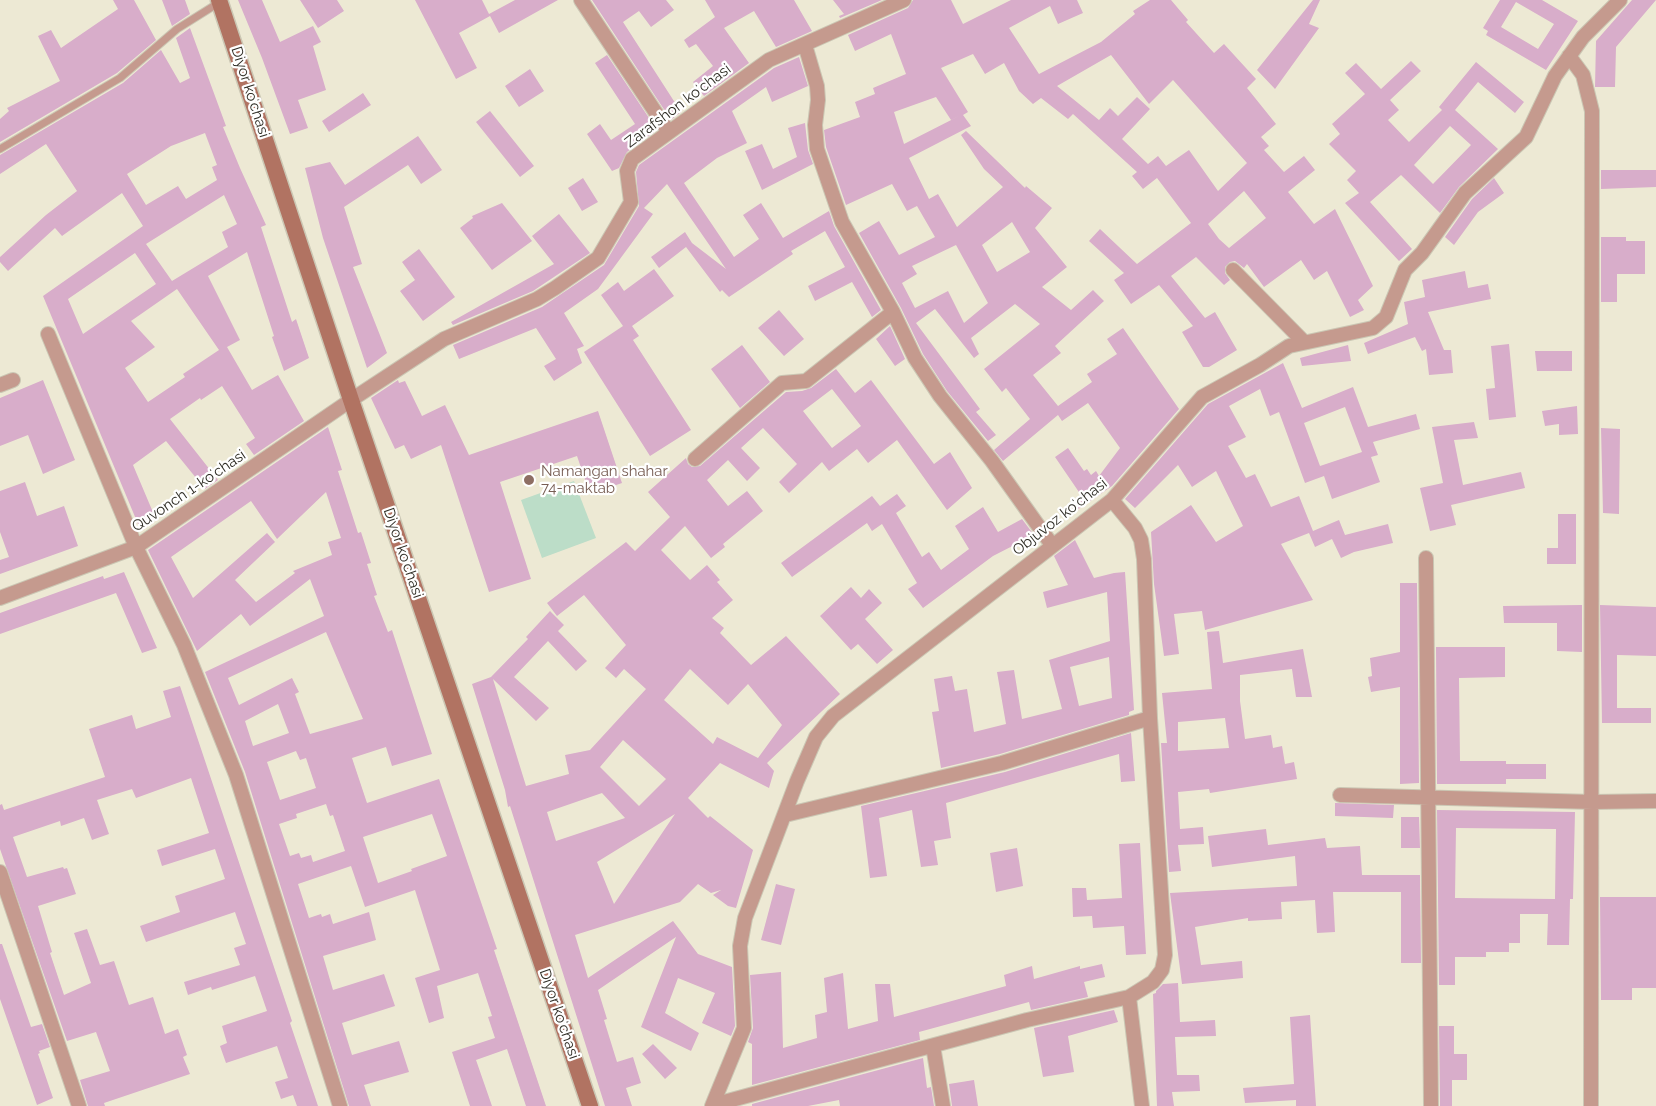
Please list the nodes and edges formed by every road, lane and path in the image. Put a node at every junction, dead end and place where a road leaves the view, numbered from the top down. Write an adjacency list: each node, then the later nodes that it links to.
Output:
1 (581, 0): 7 (street)
2 (904, 0): 5 (street, Zarafshon koʻchasi)
3 (1620, 0): 6 (street, Objuvoz koʻchasi)
4 (221, 1): 8 (lane); 13 (main road, Diyor koʻchasi)
5 (805, 45): 7 (street, Zarafshon koʻchasi); 10 (street)
6 (1569, 56): 12 (street, Objuvoz koʻchasi); 24 (street)
7 (668, 131): 13 (street, Zarafshon koʻchasi)
8 (0, 149)
9 (1233, 270): 12 (street)
10 (893, 312): 14 (street); 16 (street)
11 (48, 334): 17 (street)
12 (1304, 342): 15 (street, Objuvoz koʻchasi)
13 (351, 400): 17 (street, Quvonch 1-koʻchasi); 31 (main road, Diyor koʻchasi)
14 (695, 459)
15 (1112, 500): 16 (street, Objuvoz koʻchasi); 20 (street)
16 (1052, 545): 25 (street, Objuvoz koʻchasi)
17 (136, 547): 19 (street, Quvonch 1-koʻchasi); 30 (street)
18 (1426, 558): 22 (street)
19 (0, 598)
20 (1150, 718): 25 (street); 27 (street)
21 (1340, 795): 22 (street)
22 (1428, 797): 24 (street); 35 (street)
23 (1656, 801): 24 (street)
24 (1593, 802): 36 (street)
25 (785, 815): 32 (street, Objuvoz koʻchasi)
26 (0, 872): 29 (street)
27 (1129, 997): 28 (street); 34 (street)
28 (933, 1046): 32 (street); 33 (street)
29 (79, 1106)
30 (340, 1106)
31 (590, 1106)
32 (712, 1106)
33 (943, 1106)
34 (1142, 1106)
35 (1431, 1106)
36 (1591, 1106)

